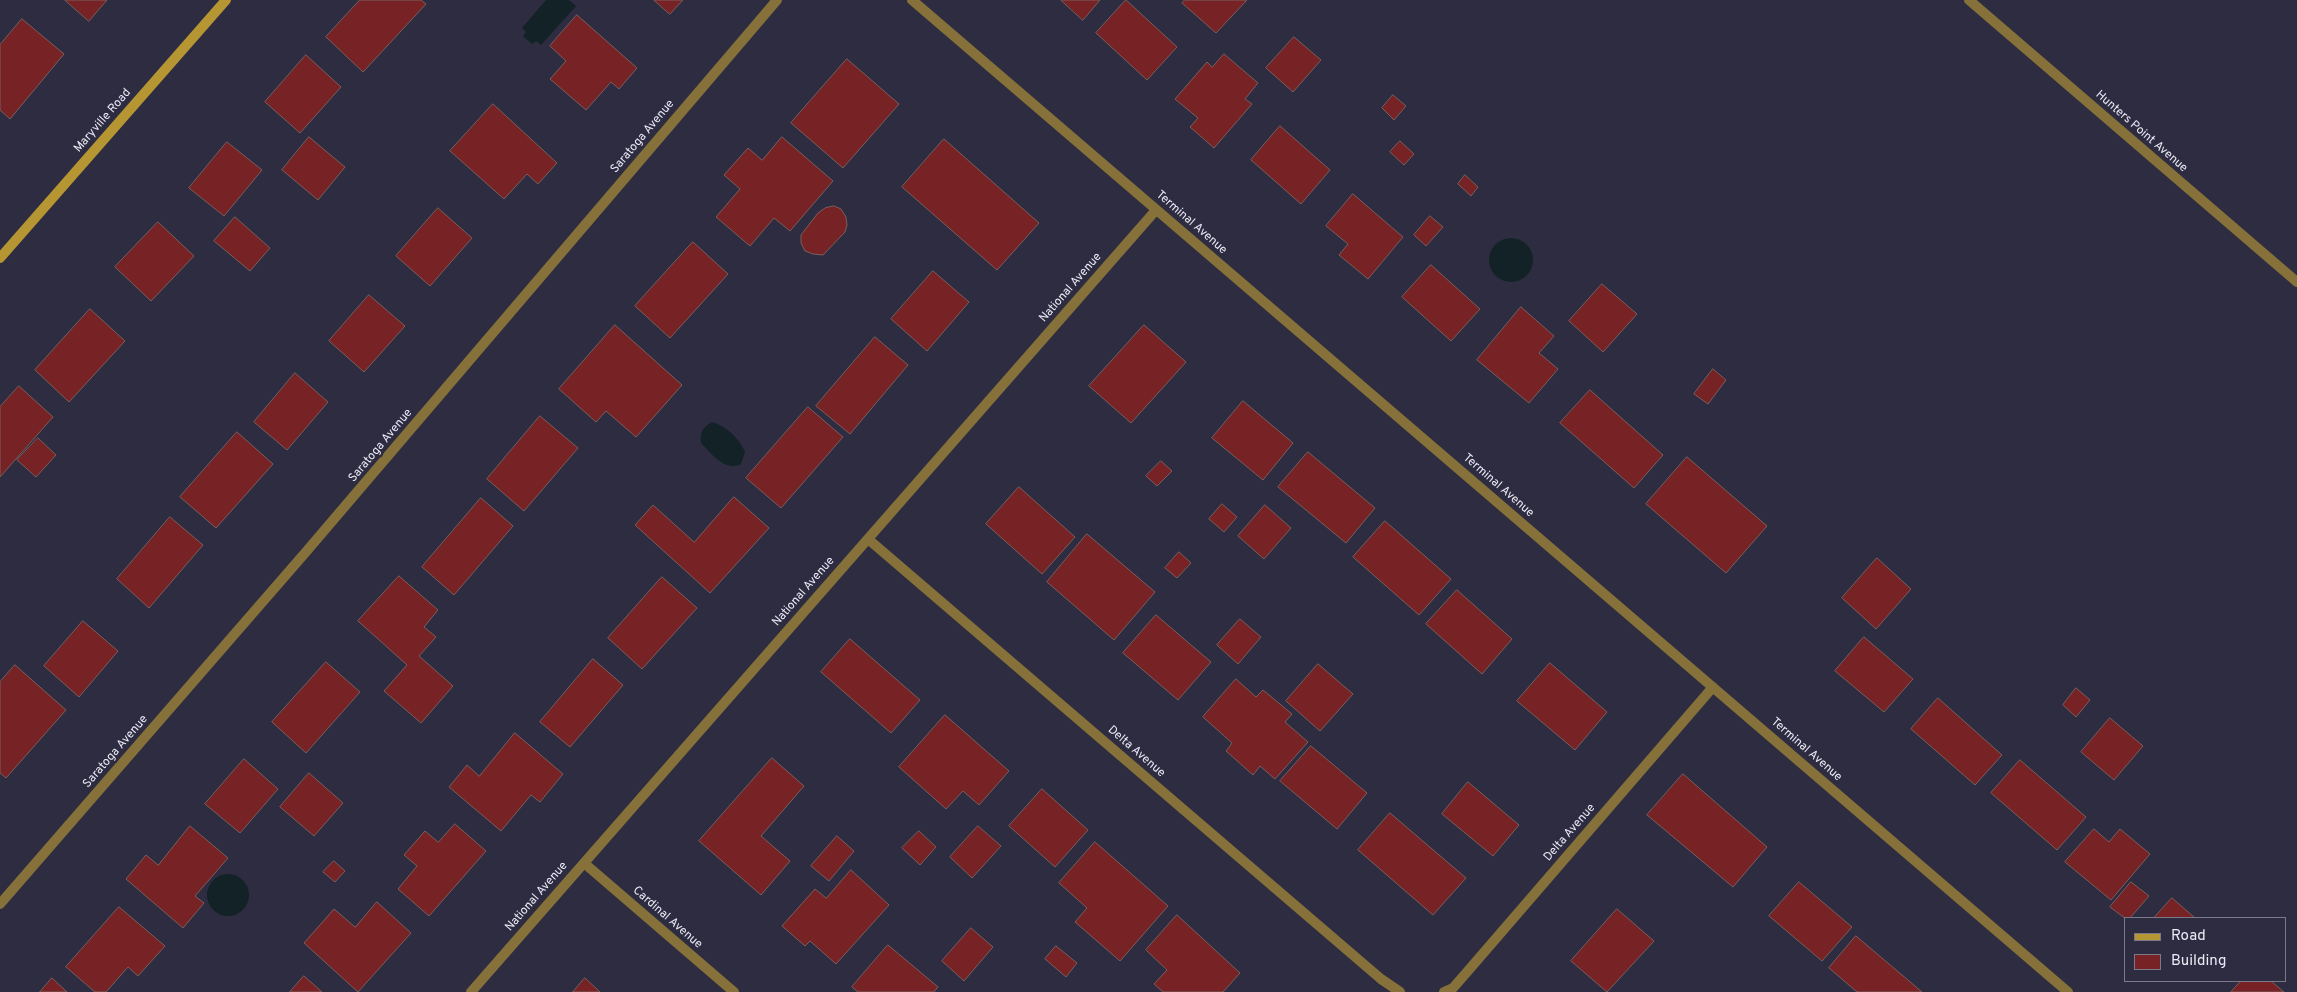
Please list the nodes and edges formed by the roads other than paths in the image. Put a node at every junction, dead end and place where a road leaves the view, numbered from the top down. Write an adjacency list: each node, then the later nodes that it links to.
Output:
1 (226, 0): 6 (main road, Maryville Road)
2 (777, 0): 11 (street, Saratoga Avenue)
3 (912, 0): 5 (street, Terminal Avenue)
4 (1969, 0): 7 (street, Hunters Point Avenue)
5 (1156, 210): 8 (street, National Avenue); 9 (street, Terminal Avenue)
6 (0, 258)
7 (2297, 282)
8 (868, 539): 10 (street, National Avenue); 12 (street, Delta Avenue)
9 (1713, 687): 16 (street, Delta Avenue); 17 (street, Terminal Avenue)
10 (584, 863): 13 (street, National Avenue); 14 (street, Cardinal Avenue)
11 (0, 904)
12 (1387, 988): 15 (street, Delta Avenue)
13 (471, 992)
14 (734, 992)
15 (1400, 992)
16 (1444, 992)
17 (2068, 992)

